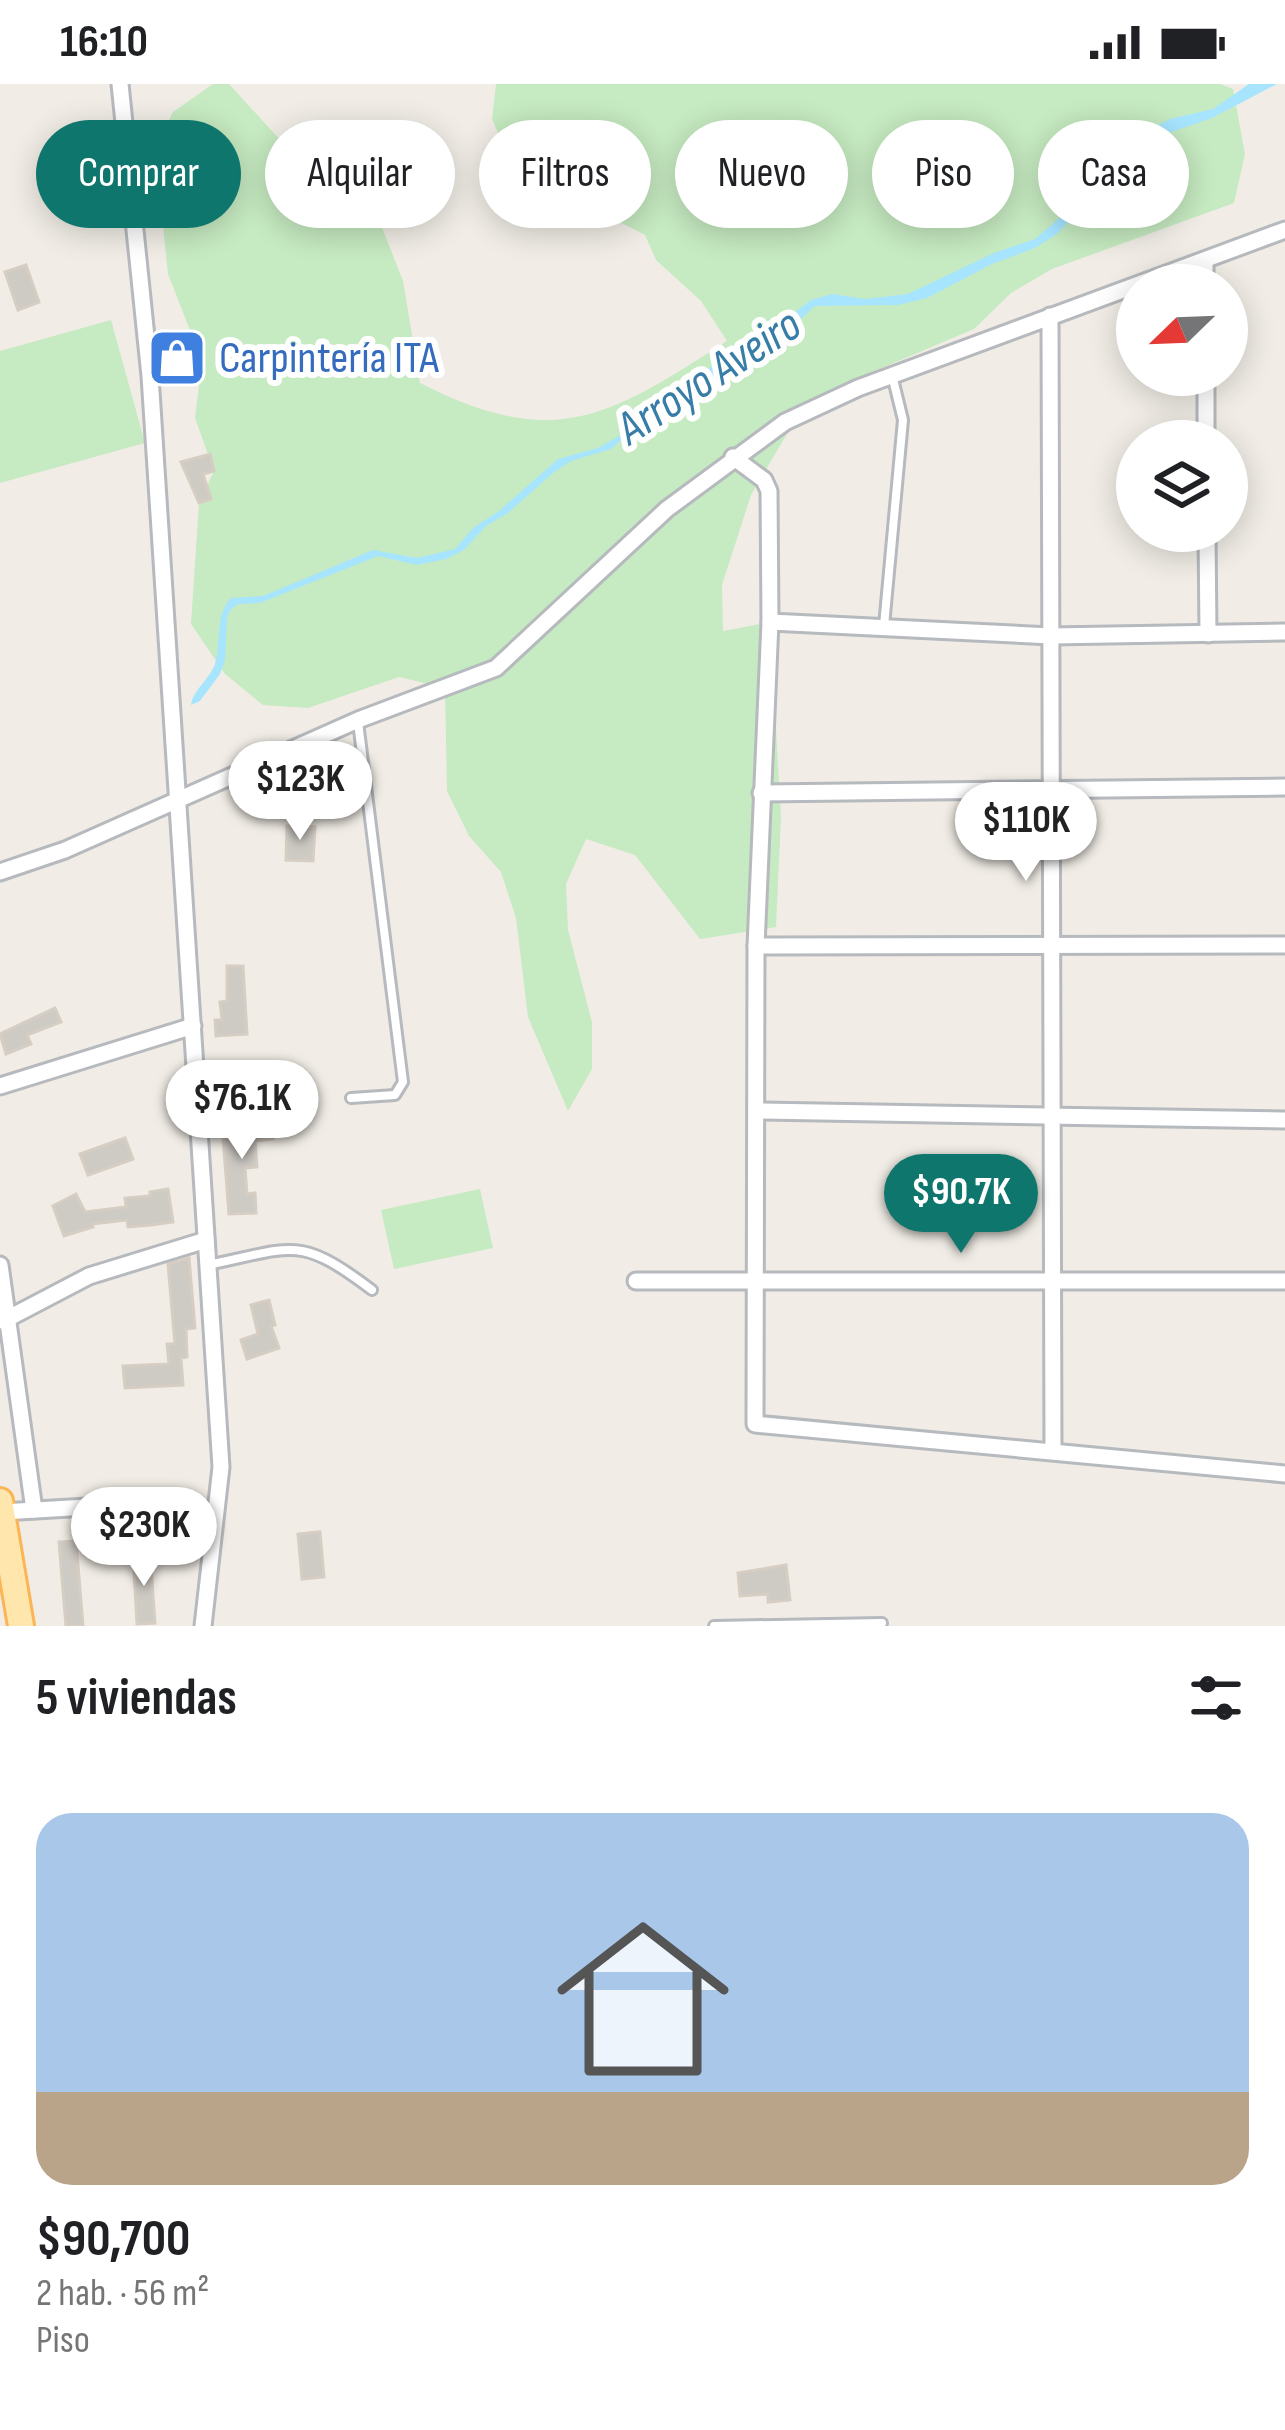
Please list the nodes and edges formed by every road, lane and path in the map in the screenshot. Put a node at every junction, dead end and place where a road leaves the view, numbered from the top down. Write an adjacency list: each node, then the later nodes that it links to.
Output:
1 (120, 84): 18 (street)
2 (1285, 230): 3 (street)
3 (1205, 260): 4 (street); 5 (street)
4 (1205, 264)
5 (1050, 316): 6 (street); 13 (street)
6 (892, 375): 7 (street); 10 (lane)
7 (733, 457): 9 (street); 14 (street)
8 (1207, 552): 12 (street)
9 (770, 622): 10 (street); 17 (street)
10 (884, 628): 13 (street)
11 (1285, 632): 12 (street)
12 (1208, 634): 13 (street)
13 (1051, 636): 16 (street)
14 (358, 720): 18 (street); 25 (lane)
15 (1285, 787): 16 (street)
16 (1051, 789): 17 (street); 20 (street)
17 (761, 793): 22 (street)
18 (180, 799): 19 (street); 23 (street)
19 (0, 872)
20 (1052, 945): 21 (street); 22 (street); 27 (street)
21 (1285, 945)
22 (756, 946): 26 (street)
23 (193, 1026): 24 (street); 29 (street)
24 (0, 1086)
25 (351, 1098)
26 (758, 1111): 27 (street); 33 (street)
27 (1052, 1116): 28 (street); 34 (street)
28 (1285, 1120)
29 (206, 1240): 31 (street); 37 (street)
30 (0, 1265): 37 (street)
31 (208, 1265): 36 (lane); 42 (street)
32 (636, 1281): 33 (street)
33 (755, 1281): 34 (street); 38 (street)
34 (1053, 1281): 35 (street); 38 (street)
35 (1285, 1281)
36 (372, 1290)
37 (4, 1320): 41 (street)
38 (1053, 1451): 39 (street)
39 (1285, 1474)
40 (1, 1507): 41 (street); 44 (main road)
41 (34, 1510): 42 (street)
42 (214, 1522): 45 (street)
43 (881, 1623): 46 (lane)
44 (21, 1626)
45 (202, 1626)
46 (714, 1626)

